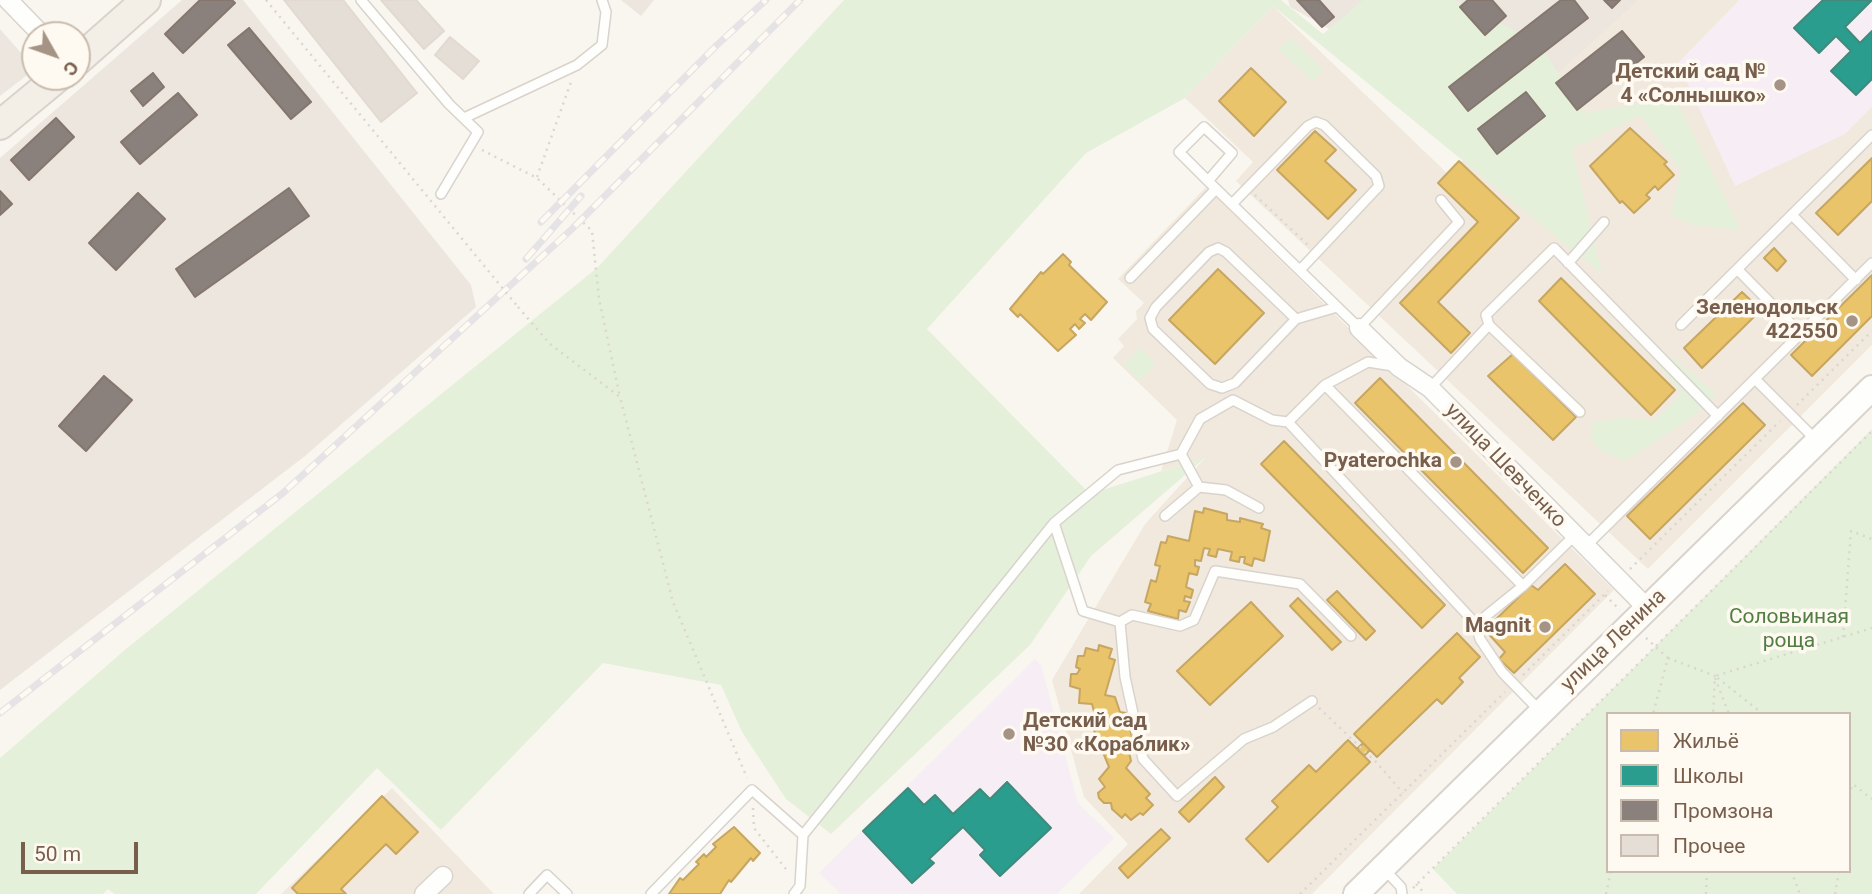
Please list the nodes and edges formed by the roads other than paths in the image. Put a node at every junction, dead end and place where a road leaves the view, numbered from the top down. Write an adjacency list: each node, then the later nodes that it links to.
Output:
1 (8, 0): 5 (street)
2 (146, 0): 6 (main road)
3 (361, 0): 9 (lane)
4 (602, 0): 9 (lane)
5 (28, 21)
6 (91, 49)
7 (39, 91): 8 (main road)
8 (3, 118)
9 (464, 118): 13 (lane)
10 (1872, 135): 16 (lane)
11 (1208, 181): 11 (lane); 12 (lane)
12 (1216, 189): 15 (lane); 22 (lane)
13 (442, 194)
14 (1441, 201): 28 (lane)
15 (1231, 204): 20 (lane); 20 (lane)
16 (1793, 216): 21 (lane); 23 (lane)
17 (1604, 222): 18 (lane)
18 (1568, 263): 27 (lane); 36 (lane)
19 (1872, 263): 23 (lane)
20 (1300, 270): 24 (lane)
21 (1738, 270): 26 (lane); 29 (lane)
22 (1130, 278)
23 (1856, 280): 29 (lane)
24 (1337, 307): 25 (lane); 28 (lane)
25 (1296, 319): 25 (lane)
26 (1681, 325)
27 (1489, 326): 33 (lane); 35 (lane)
28 (1359, 328): 30 (street, улица Шевченко)
29 (1801, 334): 31 (lane)
30 (1399, 367): 32 (lane); 33 (street, улица Шевченко)
31 (1755, 380): 36 (lane); 38 (lane)
32 (1325, 385): 37 (lane); 45 (lane)
33 (1430, 388): 44 (street, улица Шевченко)
34 (1872, 388): 38 (main road, улица Ленина)
35 (1580, 412)
36 (1718, 416): 44 (lane)
37 (1288, 422): 39 (lane); 48 (lane)
38 (1817, 441): 46 (main road, улица Ленина)
39 (1181, 454): 40 (lane); 43 (lane)
40 (1199, 487): 41 (lane); 42 (lane)
41 (1259, 508)
42 (1165, 516)
43 (1054, 523): 47 (lane); 52 (lane)
44 (1579, 542): 45 (lane); 46 (street, улица Шевченко)
45 (1523, 586): 48 (lane)
46 (1640, 616): 51 (main road, улица Ленина)
47 (1120, 622): 49 (lane); 50 (lane)
48 (1476, 624): 51 (lane)
49 (1351, 636)
50 (1312, 701)
51 (1541, 712): 53 (main road, улица Ленина)
52 (803, 835): 55 (lane); 59 (lane)
53 (1382, 868): 60 (main road, улица Ленина); 61 (lane)
54 (443, 876): 56 (street)
55 (797, 890)
56 (424, 894)
57 (529, 894): 58 (lane)
58 (567, 894)
59 (651, 894)
60 (1356, 894)
61 (1402, 894)

